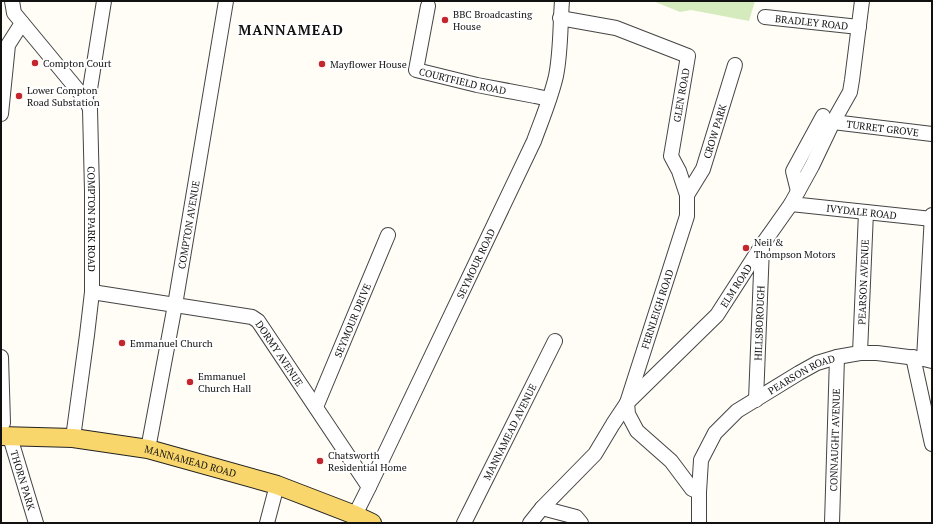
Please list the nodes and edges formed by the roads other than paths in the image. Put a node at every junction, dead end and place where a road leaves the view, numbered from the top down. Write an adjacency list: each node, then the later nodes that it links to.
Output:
1 (12, 1): 9 (street, COMPTON PARK ROAD)
2 (104, 1): 13 (street)
3 (226, 1): 27 (street, COMPTON AVENUE)
4 (562, 1): 8 (street, SEYMOUR ROAD)
5 (862, 1): 10 (street, ELM ROAD)
6 (428, 6): 14 (street, COURTFIELD ROAD)
7 (765, 16): 10 (street, BRADLEY ROAD)
8 (560, 18): 14 (street, SEYMOUR ROAD); 18 (street, GLEN ROAD)
9 (22, 23): 11 (street); 13 (street, COMPTON PARK ROAD)
10 (859, 27): 16 (street, ELM ROAD)
11 (4, 45): 15 (street)
12 (735, 65): 18 (street, CROW PARK)
13 (84, 97): 26 (street, COMPTON PARK ROAD)
14 (549, 99): 41 (street, SEYMOUR ROAD)
15 (1, 114)
16 (828, 119): 17 (street, TURRET GROVE); 19 (street, ELM ROAD)
17 (932, 134)
18 (687, 195): 22 (street, GLEN ROAD)
19 (791, 204): 20 (street, IVYDALE ROAD); 25 (street, ELM ROAD)
20 (866, 212): 23 (street, IVYDALE ROAD); 29 (street, PEARSON AVENUE)
21 (932, 215): 23 (street)
22 (686, 216): 34 (street, FERNLEIGH ROAD)
23 (932, 219): 32 (street)
24 (388, 235): 35 (street, SEYMOUR DRIVE)
25 (762, 245): 33 (street, HILLSBOROUGH); 34 (street, ELM ROAD)
26 (92, 292): 27 (street, DORMY AVENUE); 37 (street, COMPTON PARK ROAD)
27 (175, 306): 35 (street, DORMY AVENUE); 39 (street, COMPTON AVENUE)
28 (555, 341): 48 (street, MANNAMEAD AVENUE)
29 (860, 353): 31 (street, PEARSON ROAD); 32 (street, PEARSON ROAD)
30 (1, 357): 36 (street, THORN PARK)
31 (838, 357): 33 (street, PEARSON ROAD); 52 (street, CONNAUGHT AVENUE)
32 (923, 359): 38 (street)
33 (756, 400): 42 (street, PEARSON ROAD)
34 (627, 403): 42 (street); 43 (street, ELM ROAD)
35 (316, 407): 41 (street, DORMY AVENUE)
36 (5, 432): 37 (main road, MANNAMEAD ROAD); 45 (street, THORN PARK)
37 (73, 438): 39 (main road, MANNAMEAD ROAD)
38 (932, 444)
39 (148, 449): 40 (main road, MANNAMEAD ROAD)
40 (277, 485): 44 (main road, MANNAMEAD ROAD); 46 (street)
41 (369, 487): 44 (street, SEYMOUR ROAD)
42 (699, 492): 51 (street)
43 (542, 508): 49 (street, ELM ROAD); 50 (street)
44 (355, 515): 47 (main road, MANNAMEAD ROAD)
45 (36, 523)
46 (267, 523)
47 (372, 523)
48 (464, 523)
49 (530, 523)
50 (580, 523)
51 (699, 523)
52 (832, 523)

